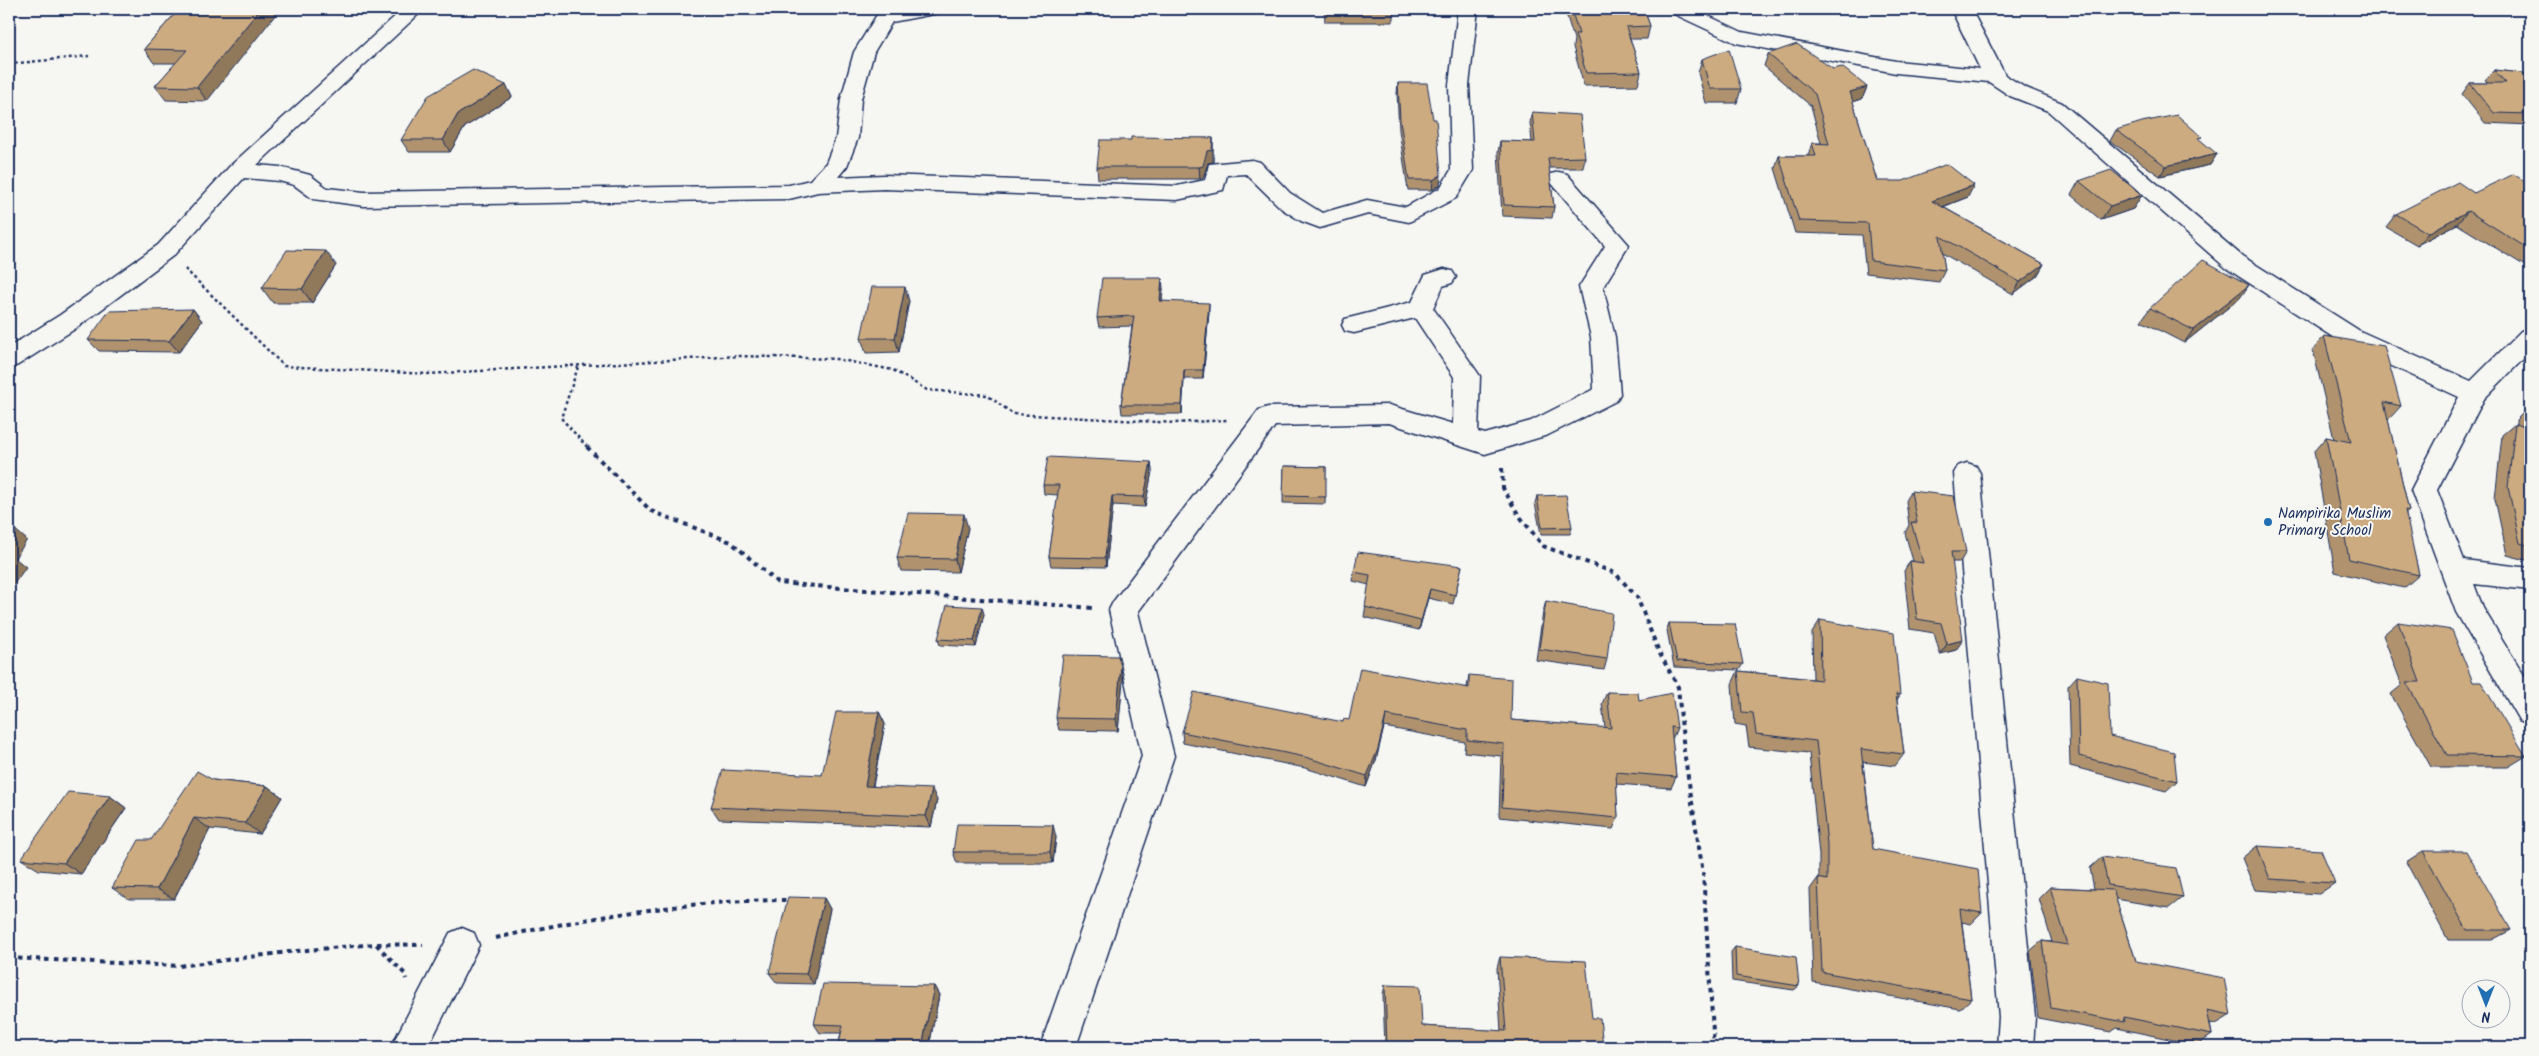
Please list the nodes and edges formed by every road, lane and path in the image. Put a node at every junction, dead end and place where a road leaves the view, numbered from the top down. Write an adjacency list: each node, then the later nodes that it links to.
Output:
1 (414, 9): 9 (street)
2 (932, 9): 11 (street)
3 (1468, 9): 11 (street)
4 (1680, 9): 8 (street)
5 (1961, 9): 8 (street)
6 (89, 56): 7 (path)
7 (9, 64)
8 (1996, 77): 19 (street)
9 (238, 171): 11 (street); 12 (street)
10 (1559, 179): 22 (street)
11 (818, 185)
12 (166, 250): 17 (street); 18 (path)
13 (1444, 277): 14 (street)
14 (1421, 308): 15 (street); 21 (street)
15 (1354, 325)
16 (2530, 337): 19 (street)
17 (9, 359)
18 (578, 367): 20 (path); 26 (path)
19 (2474, 393): 24 (street)
20 (1268, 417): 21 (street); 26 (street)
21 (1465, 438): 22 (street)
22 (1500, 439): 34 (path)
23 (1967, 473): 35 (street)
24 (2454, 570): 25 (street); 27 (street)
25 (2530, 580)
26 (1123, 610): 33 (street)
27 (2530, 711)
28 (798, 900): 30 (path)
29 (376, 944): 30 (path); 31 (path); 32 (path)
30 (462, 945): 32 (street)
31 (9, 958)
32 (414, 1039)
33 (1058, 1047)
34 (1714, 1047)
35 (2015, 1047)

